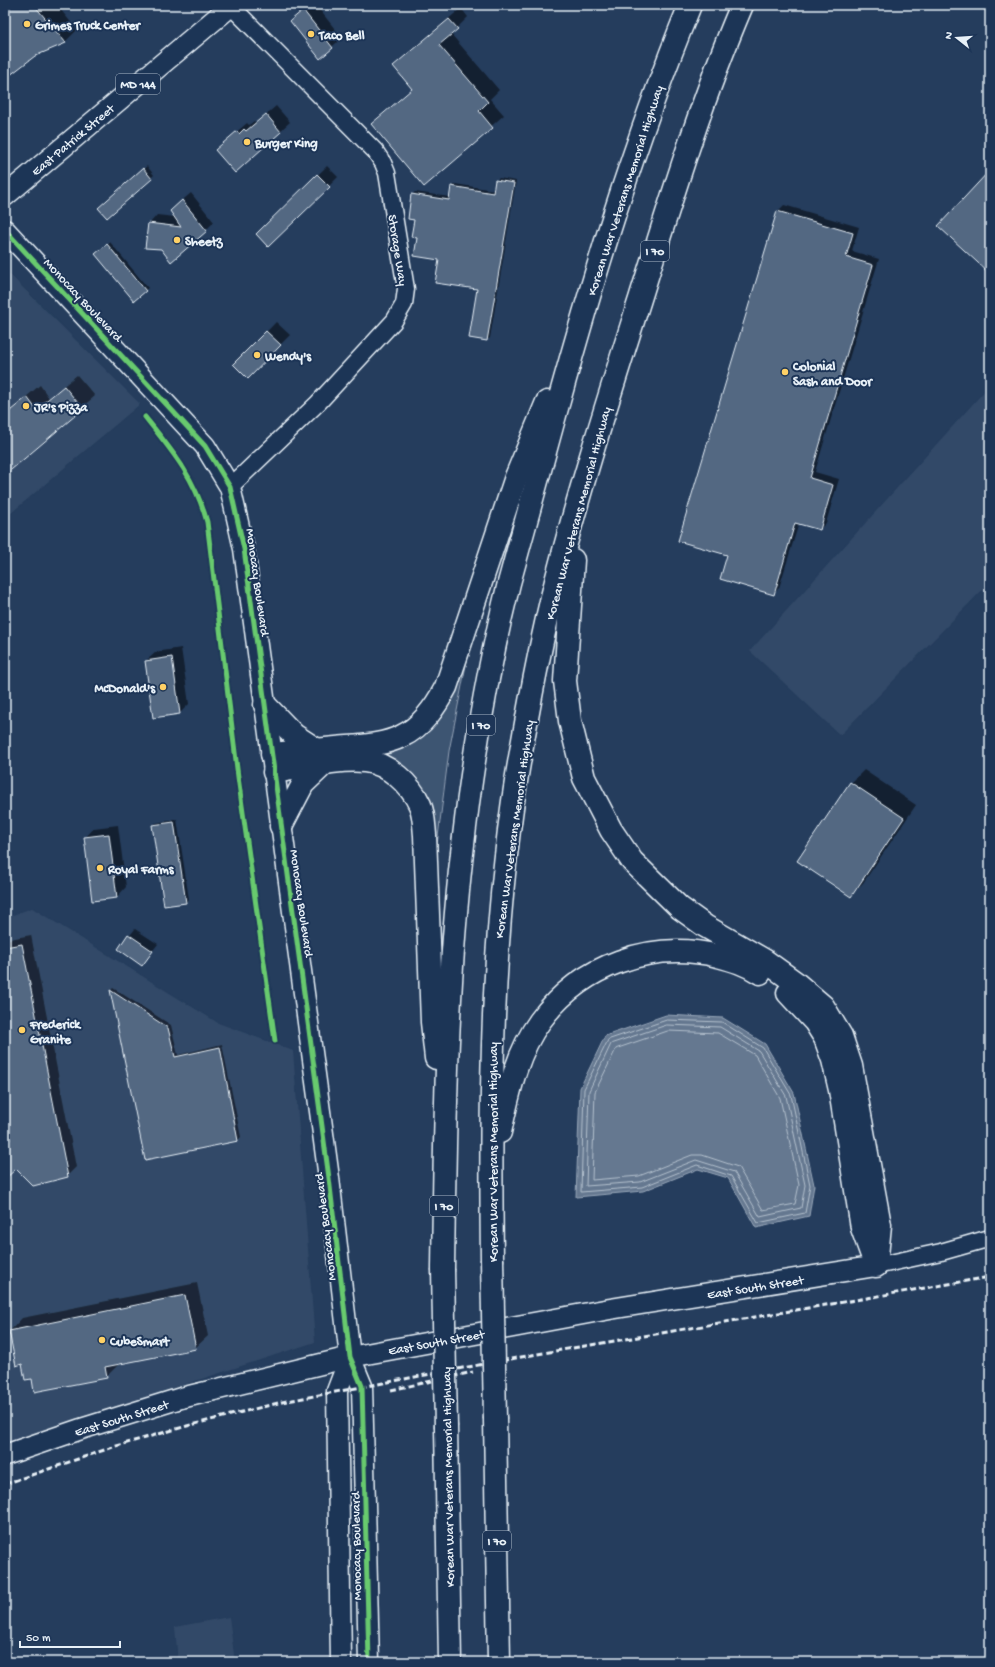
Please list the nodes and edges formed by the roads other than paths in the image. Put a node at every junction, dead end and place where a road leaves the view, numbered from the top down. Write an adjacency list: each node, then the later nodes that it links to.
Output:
1 (232, 5): 4 (main road, East Patrick Street / MD 144); 7 (street, Storage Way)
2 (690, 5): 6 (highway, Korean War Veterans Memorial Highway / I 70)
3 (742, 5): 8 (highway, Korean War Veterans Memorial Highway / I 70)
4 (5, 196)
5 (5, 230): 7 (main road, Monocacy Boulevard)
6 (582, 318): 10 (highway); 13 (highway, Korean War Veterans Memorial Highway / I 70)
7 (230, 487): 9 (main road, Monocacy Boulevard)
8 (579, 500): 14 (highway, Korean War Veterans Memorial Highway / I 70); 16 (highway)
9 (265, 705): 10 (highway); 11 (main road, Monocacy Boulevard)
10 (320, 757): 11 (highway); 12 (highway); 13 (highway)
11 (273, 763): 12 (main road, Monocacy Boulevard)
12 (281, 826): 17 (main road, Monocacy Boulevard)
13 (445, 1143): 21 (highway, Korean War Veterans Memorial Highway / I 70, bridge)
14 (491, 1176): 16 (highway); 22 (highway, Korean War Veterans Memorial Highway / I 70, bridge)
15 (990, 1238): 16 (street)
16 (876, 1266): 17 (main road, East South Street)
17 (350, 1357): 18 (main road, East South Street); 19 (main road, Monocacy Boulevard); 20 (main road, Monocacy Boulevard)
18 (5, 1455)
19 (341, 1662)
20 (369, 1662)
21 (450, 1662)
22 (499, 1662)

